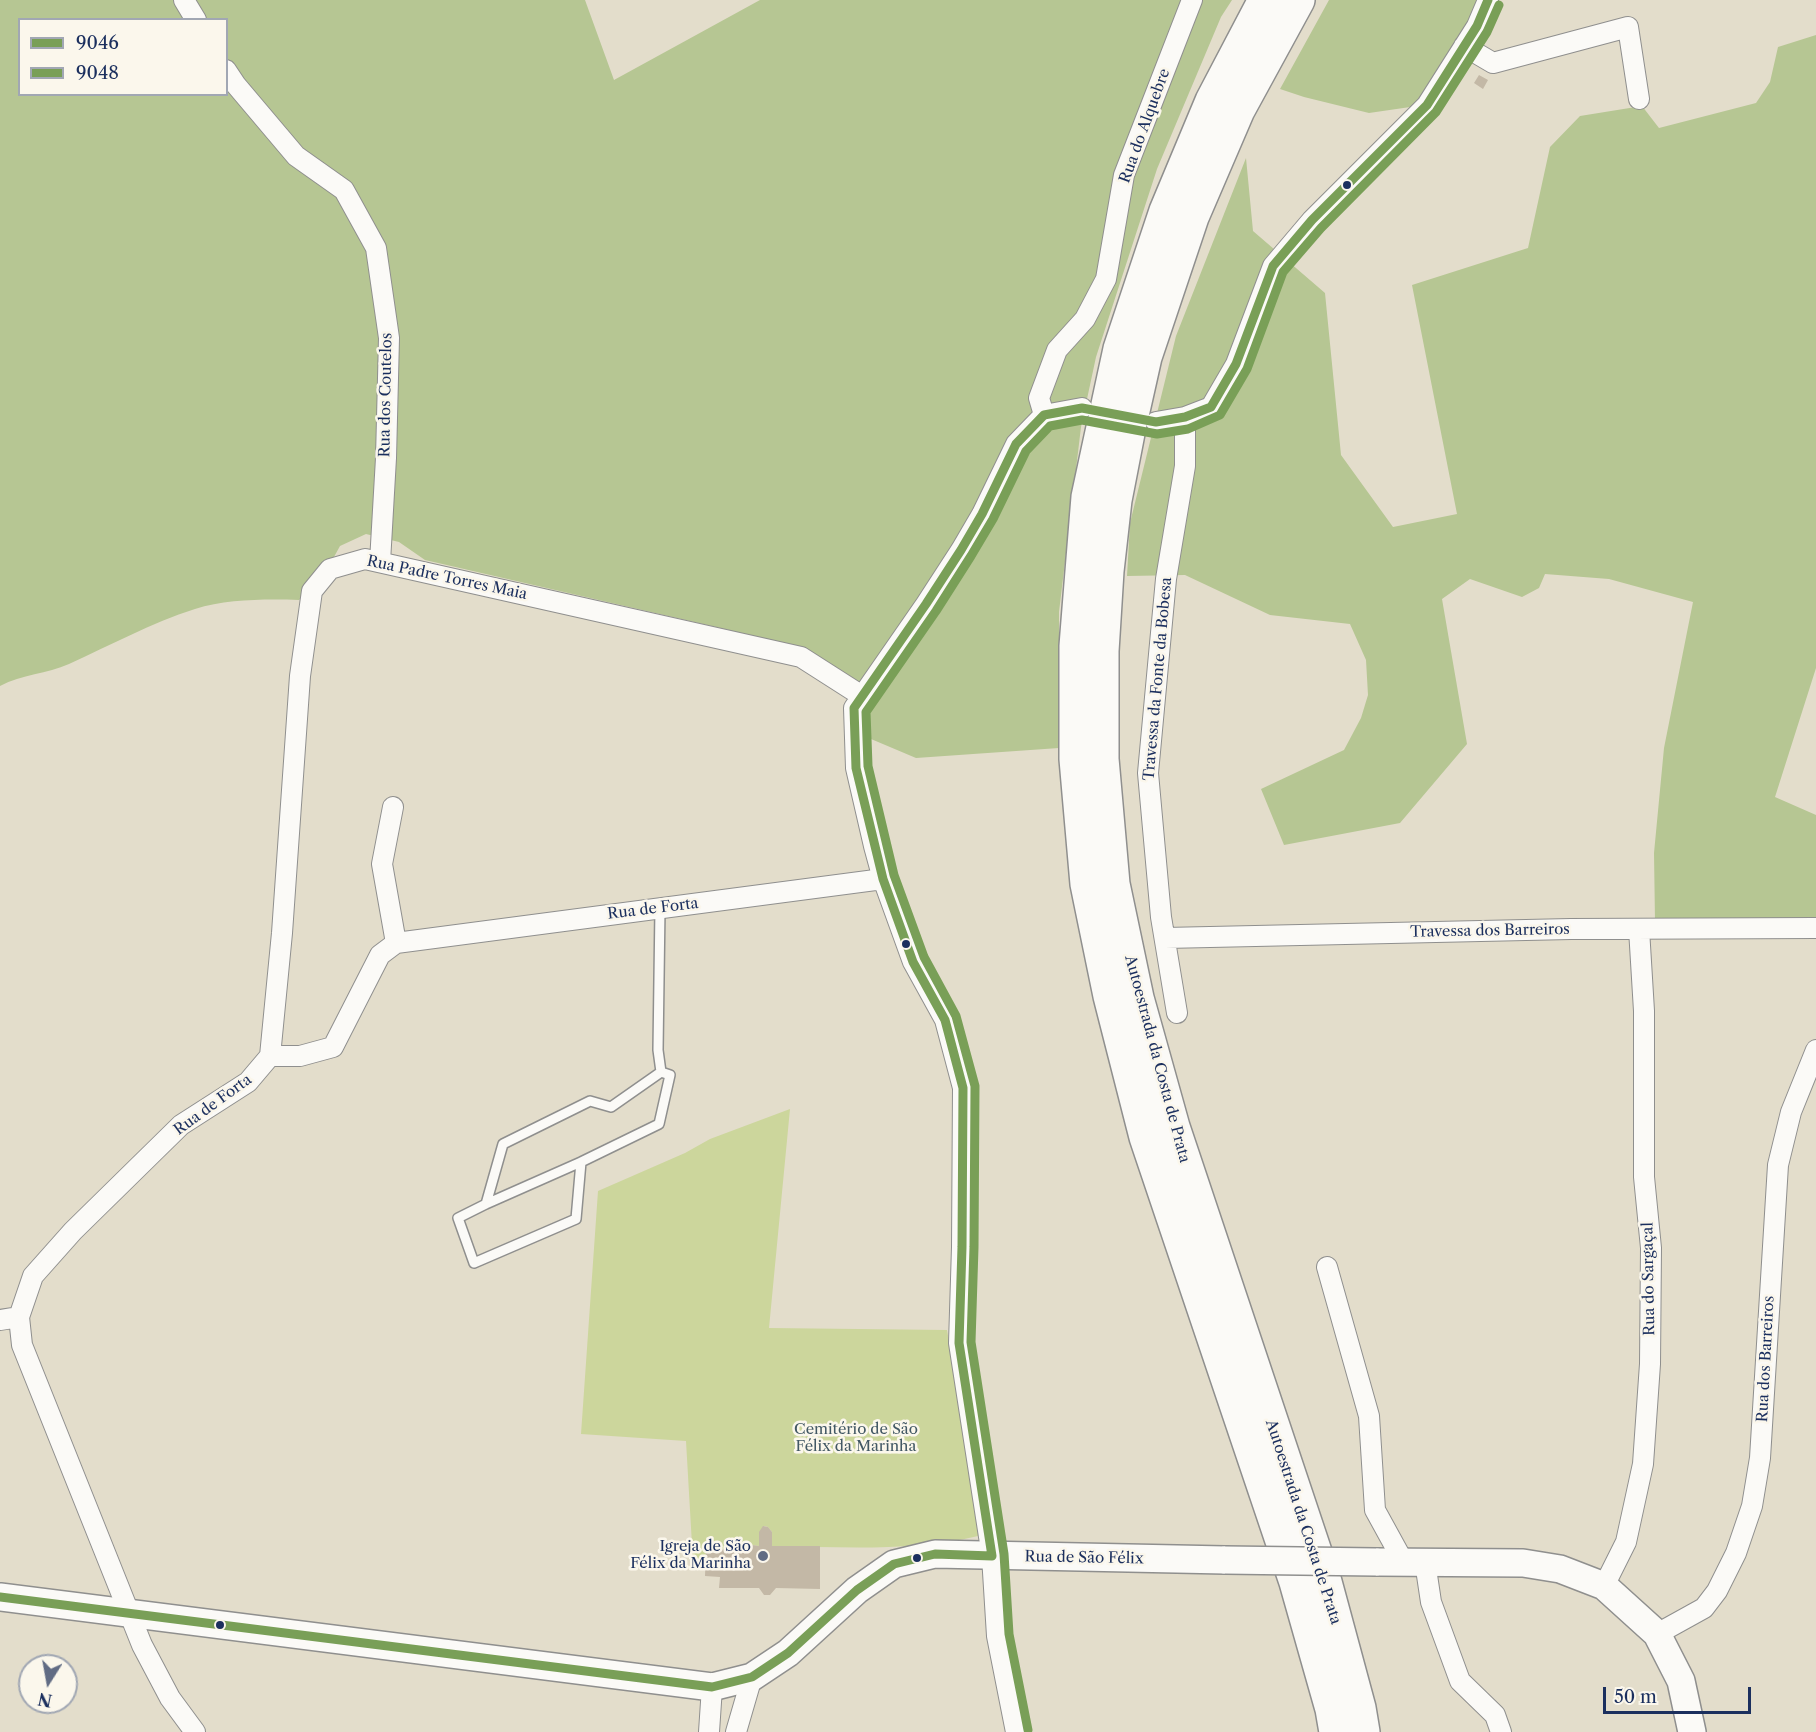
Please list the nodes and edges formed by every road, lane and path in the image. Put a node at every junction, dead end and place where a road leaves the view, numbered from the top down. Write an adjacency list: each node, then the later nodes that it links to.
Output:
1 (184, 0): 6 (street)
2 (1192, 0): 11 (street, Rua do Alquebre)
3 (1265, 0): 43 (highway, Autoestrada da Costa de Prata)
4 (1298, 0): 44 (highway, Autoestrada da Costa de Prata)
5 (1488, 0): 7 (street)
6 (195, 18)
7 (1464, 46): 9 (street); 12 (street)
8 (228, 73): 14 (street, Rua dos Coutelos)
9 (1639, 99)
10 (1082, 408): 11 (street)
11 (1044, 415): 15 (street)
12 (1185, 417): 13 (street); 21 (street, Travessa da Fonte da Bobesa)
13 (1156, 422)
14 (380, 562): 15 (street, Rua Padre Torres Maia); 25 (street, Rua Padre Torres Maia)
15 (862, 696): 17 (street)
16 (393, 807): 22 (street)
17 (883, 879): 18 (street, Rua de Forta); 31 (street)
18 (660, 908): 22 (street, Rua de Forta); 26 (lane)
19 (1816, 928): 20 (street, Travessa dos Barreiros)
20 (1639, 929): 21 (street, Travessa dos Barreiros); 33 (street, Rua do Sargaçal)
21 (1165, 938): 23 (street, Travessa da Fonte da Bobesa)
22 (396, 943): 25 (street)
23 (1177, 1013)
24 (1816, 1050): 36 (street, Rua dos Barreiros)
25 (270, 1056): 30 (street, Rua de Forta)
26 (661, 1072): 27 (lane); 28 (lane)
27 (581, 1162): 28 (lane); 28 (lane)
28 (486, 1204)
29 (1327, 1267): 32 (street)
30 (10, 1319): 35 (street, Rua de Forta)
31 (992, 1556): 32 (main road, Rua de São Félix, bridge); 37 (main road, Rua de São Félix); 42 (street)
32 (1414, 1562): 33 (main road, Rua de São Félix); 45 (street)
33 (1604, 1586): 36 (main road, Rua de São Félix)
34 (0, 1597): 35 (main road, Rua de São Félix)
35 (129, 1615): 38 (main road, Rua de São Félix); 39 (street, Rua de Forta)
36 (1657, 1634): 46 (main road, Rua de São Félix)
37 (752, 1677): 38 (main road, Rua de São Félix); 41 (street)
38 (712, 1687): 40 (street)
39 (195, 1732)
40 (709, 1732)
41 (736, 1732)
42 (1016, 1732)
43 (1336, 1732)
44 (1363, 1732)
45 (1501, 1732)
46 (1692, 1732)

